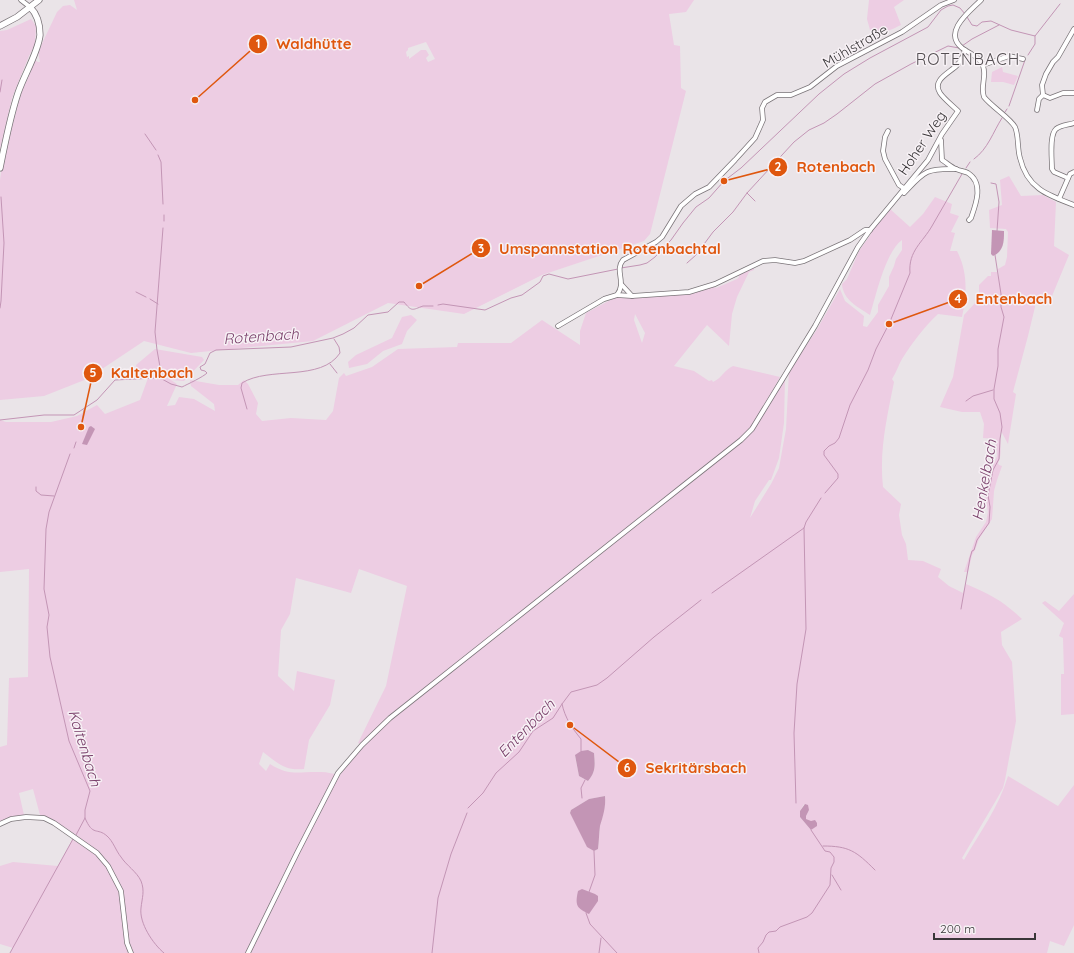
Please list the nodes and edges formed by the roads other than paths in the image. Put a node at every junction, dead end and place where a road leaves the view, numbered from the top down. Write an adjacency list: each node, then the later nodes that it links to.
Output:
1 (21, 0): 5 (street)
2 (39, 0): 5 (main road)
3 (954, 0): 29 (street, Mühlstraße)
4 (977, 1): 8 (street)
5 (30, 7): 6 (main road); 18 (main road)
6 (0, 26)
7 (1074, 29): 12 (street)
8 (962, 48): 10 (street); 16 (street, Hoher Weg)
9 (1022, 59): 10 (street)
10 (983, 65): 25 (street)
11 (1074, 93): 12 (street)
12 (1043, 95): 13 (street)
13 (1037, 110)
14 (1074, 123): 22 (street)
15 (888, 131): 23 (street)
16 (942, 134): 17 (street); 23 (street, Hoher Weg)
17 (942, 160): 19 (street); 20 (street)
18 (0, 168)
19 (943, 169): 20 (street); 24 (street)
20 (956, 169): 27 (street)
21 (1074, 172): 22 (street)
22 (1068, 178): 25 (street)
23 (904, 189): 24 (street, Hoher Weg)
24 (897, 198): 28 (street, Hoher Weg)
25 (1059, 200): 26 (street)
26 (1074, 205)
27 (969, 220)
28 (870, 230): 31 (street); 35 (street, Hoher Weg)
29 (622, 285): 30 (street); 31 (street)
30 (617, 295): 31 (street); 32 (street)
31 (632, 296)
32 (558, 326)
33 (0, 824): 34 (street)
34 (131, 953)
35 (248, 953)

